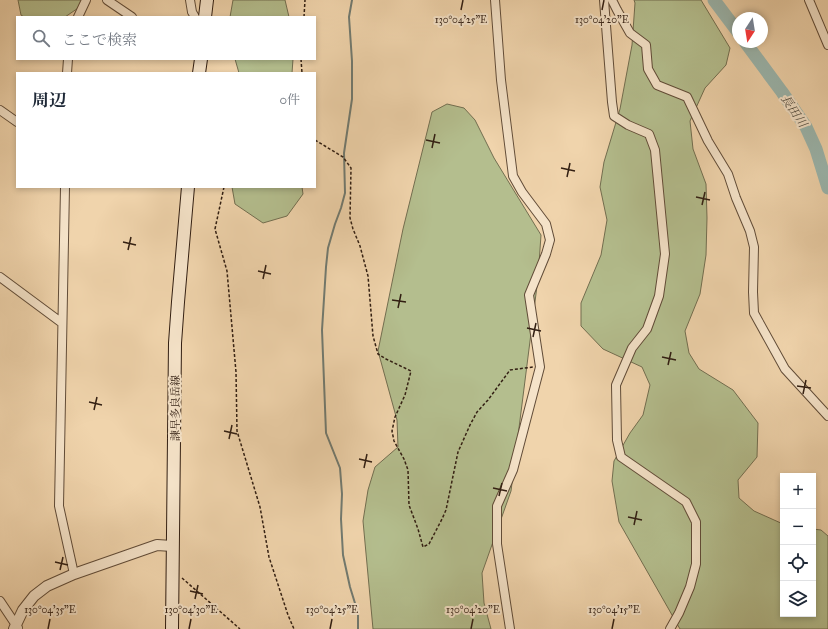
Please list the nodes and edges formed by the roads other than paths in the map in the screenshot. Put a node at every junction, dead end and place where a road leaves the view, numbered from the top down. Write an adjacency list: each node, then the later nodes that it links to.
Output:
1 (86, 0): 9 (street)
2 (107, 0): 10 (street)
3 (190, 0): 11 (street)
4 (207, 0): 12 (main road)
5 (494, 0): 28 (street)
6 (604, 0): 29 (street)
7 (612, 0): 22 (street)
8 (809, 0): 13 (street)
9 (78, 16)
10 (131, 16)
11 (194, 16)
12 (205, 16)
13 (828, 45)
14 (68, 60): 15 (street)
15 (66, 72)
16 (0, 110): 17 (street)
17 (16, 121)
18 (65, 188): 21 (street)
19 (188, 188): 23 (main road, 諫早多良岳線)
20 (0, 277): 21 (street)
21 (62, 323): 24 (street)
22 (828, 416)
23 (172, 546): 24 (street); 27 (main road, 諫早多良岳線)
24 (74, 574): 26 (street)
25 (0, 601): 26 (street)
26 (16, 627)
27 (172, 629)
28 (510, 629)
29 (670, 629)

